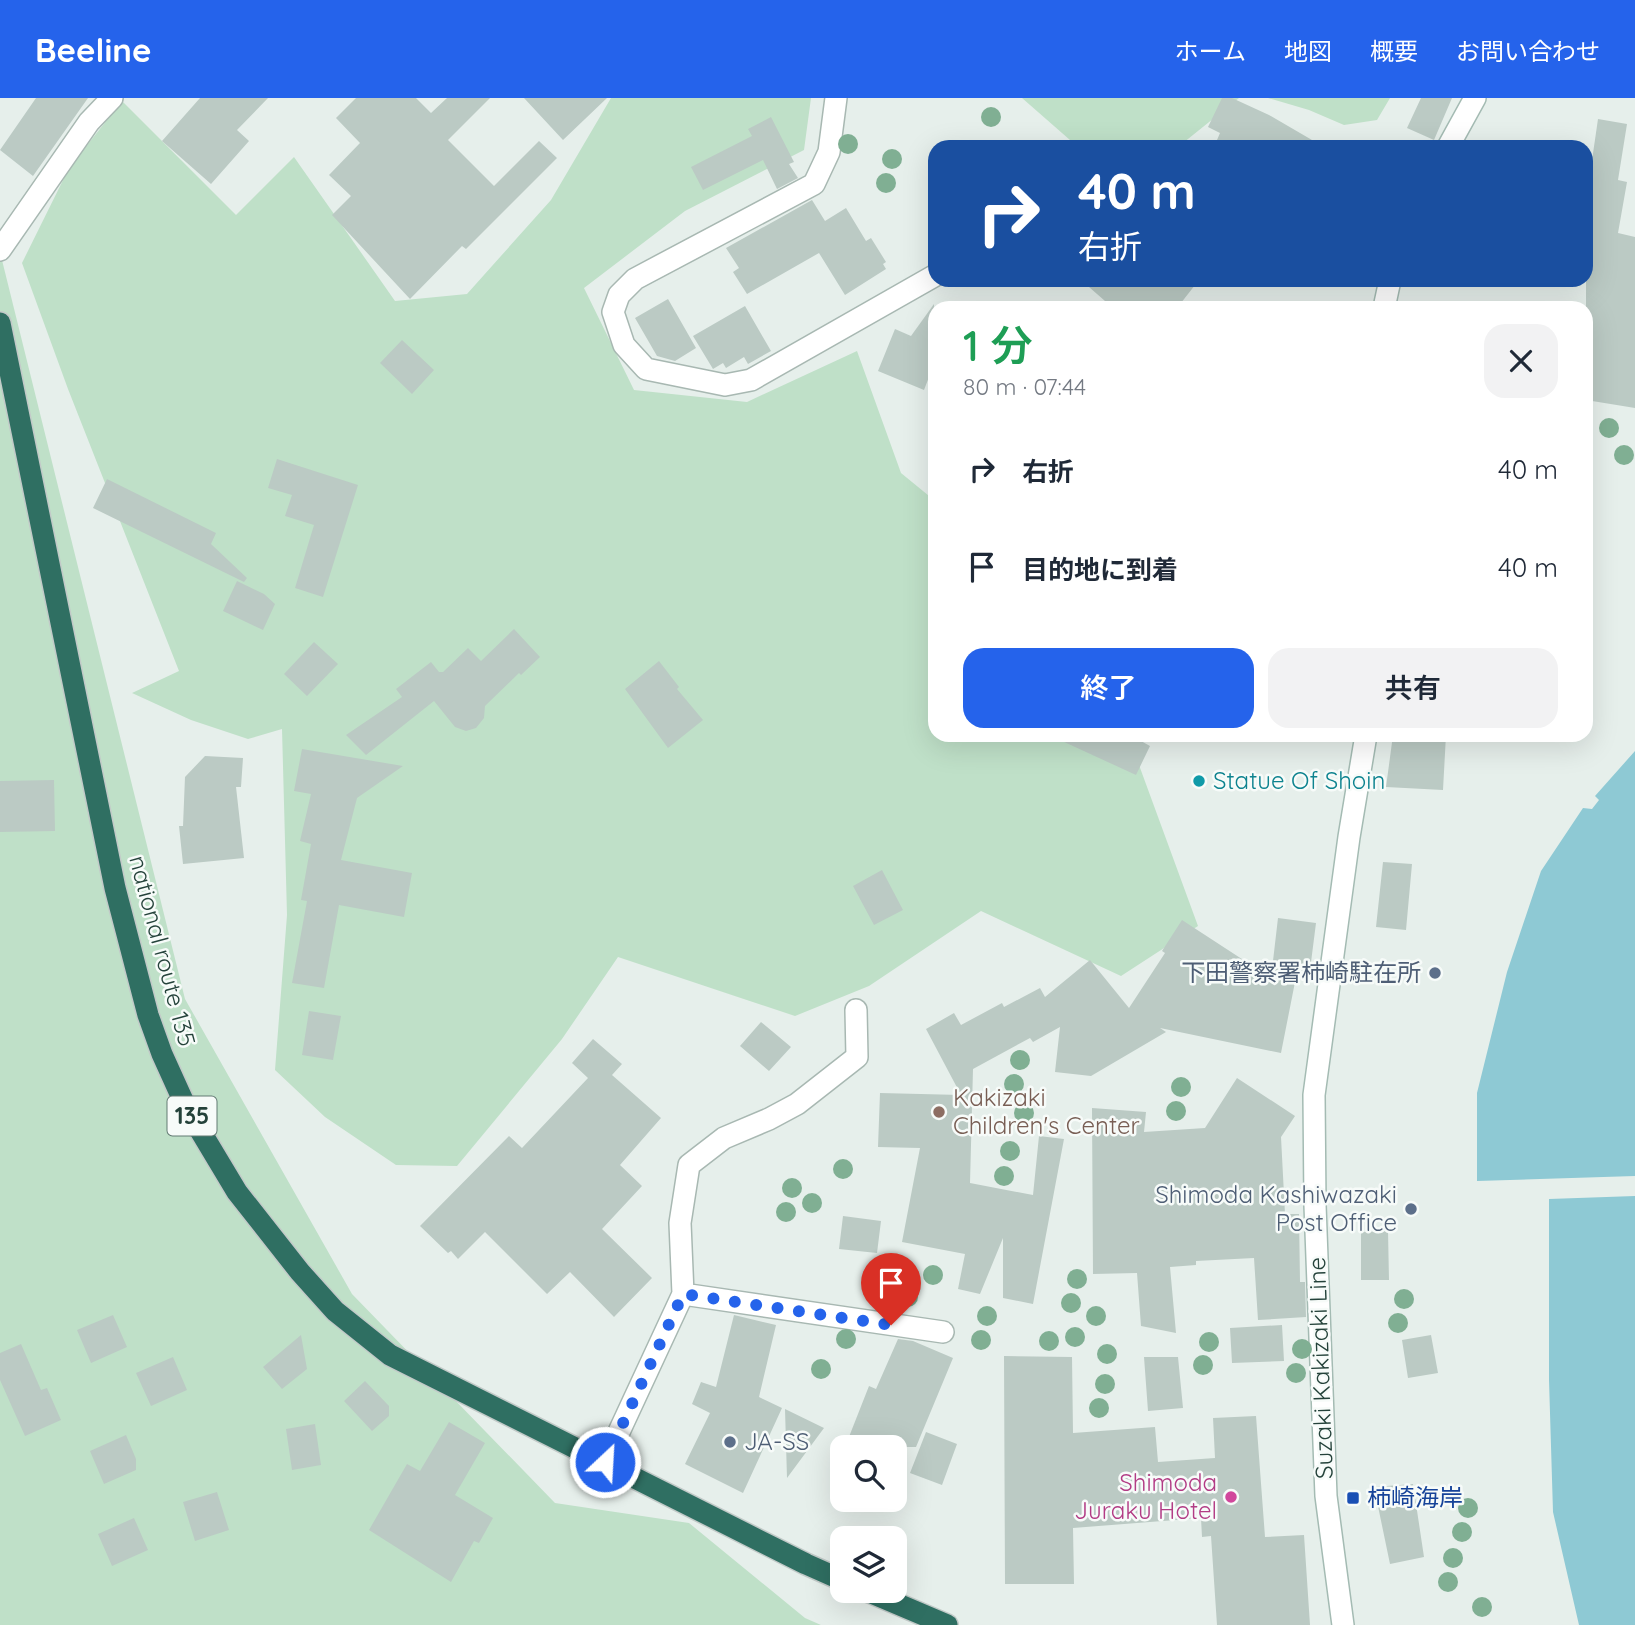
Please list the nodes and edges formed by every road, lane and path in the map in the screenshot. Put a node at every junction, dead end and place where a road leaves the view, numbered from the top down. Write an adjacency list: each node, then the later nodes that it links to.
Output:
1 (111, 98): 5 (street)
2 (836, 98): 6 (street)
3 (1475, 98): 4 (street)
4 (1452, 140)
5 (0, 250)
6 (928, 279)
7 (0, 323): 8 (highway, national route 135 / 135)
8 (5, 372): 13 (highway, national route 135 / 135)
9 (1365, 742): 17 (street, Suzaki Kakizaki Line)
10 (856, 1010): 11 (street)
11 (683, 1294): 12 (street); 13 (street)
12 (943, 1332)
13 (605, 1462): 14 (highway, national route 135 / 135)
14 (830, 1574)
15 (895, 1603): 16 (highway)
16 (947, 1625)
17 (1343, 1625)

